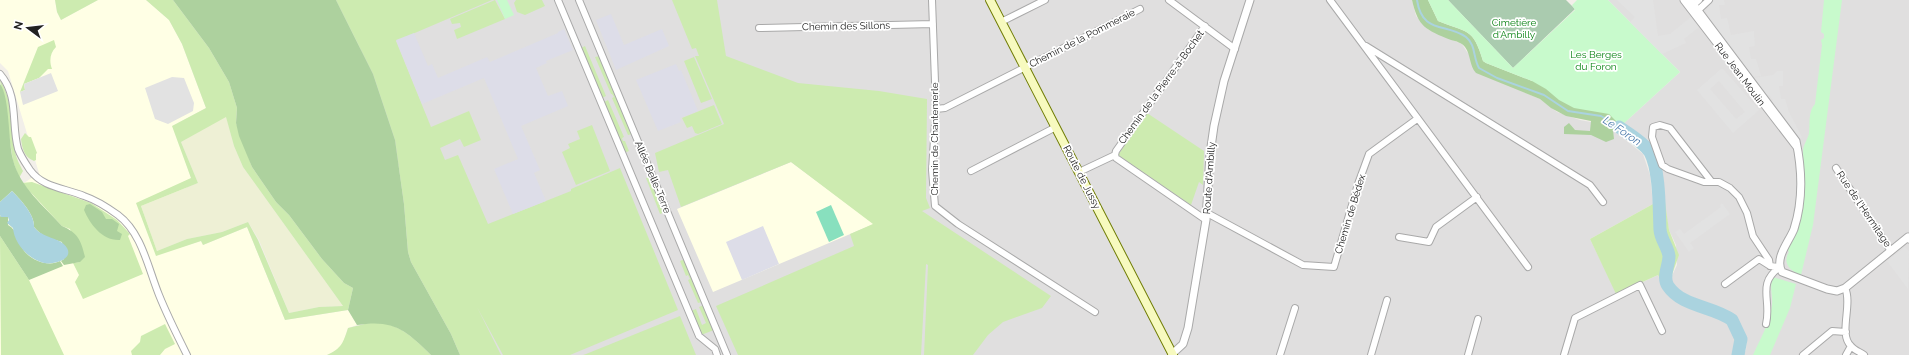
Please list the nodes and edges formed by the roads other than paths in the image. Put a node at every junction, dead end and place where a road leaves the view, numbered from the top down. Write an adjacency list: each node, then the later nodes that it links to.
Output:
1 (558, 0): 49 (street, Allée Belle-Terre)
2 (579, 0): 50 (street, Allée Belle-Terre)
3 (932, 0): 14 (street, Chemin de Chantemerle)
4 (990, 0): 13 (main road, Route de Jussy)
5 (1045, 0): 13 (street)
6 (1169, 0): 15 (street)
7 (1250, 0): 18 (street, Route d'Ambilly)
8 (1330, 0): 17 (street)
9 (1684, 0): 11 (street, Rue Jean Moulin)
10 (1708, 0): 11 (street)
11 (1694, 6): 37 (street, Rue Jean Moulin)
12 (1140, 8): 19 (street, Chemin de la Pommeraie)
13 (1001, 22): 19 (main road, Route de Jussy)
14 (933, 24): 16 (street, Chemin des Sillons); 21 (street, Chemin de Chantemerle)
15 (1205, 26): 18 (street); 24 (street, Chemin de la Pierre-à-Bochet)
16 (759, 28)
17 (1363, 44): 22 (street); 30 (street)
18 (1235, 49): 31 (street, Route d'Ambilly)
19 (1025, 67): 21 (street, Chemin de la Pommeraie); 23 (main road, Route de Jussy)
20 (0, 74): 48 (street)
21 (936, 109): 42 (street, Chemin de Chantemerle)
22 (1417, 119): 29 (street); 31 (street, Chemin de Bédex)
23 (1056, 127): 26 (street); 27 (main road, Route de Jussy)
24 (1115, 155): 27 (street); 31 (street, Chemin de la Pierre-à-Bochet)
25 (1836, 168): 34 (street, Rue de l'Hermitage)
26 (971, 172)
27 (1079, 172): 51 (main road, Route de Jussy)
28 (1710, 182): 28 (street); 35 (street)
29 (1477, 197): 32 (street); 36 (street)
30 (1603, 202)
31 (1206, 216): 51 (street, Route d'Ambilly)
32 (1399, 237)
33 (1909, 238): 34 (street)
34 (1891, 251): 39 (street)
35 (1770, 266): 37 (street); 38 (street)
36 (1528, 267)
37 (1780, 267): 39 (street); 44 (street)
38 (1725, 284)
39 (1846, 288): 46 (street)
40 (1387, 300): 53 (street)
41 (1295, 308): 52 (street)
42 (1095, 312)
43 (1478, 320): 54 (street)
44 (1766, 324)
45 (1662, 331): 55 (street)
46 (1846, 332): 47 (street); 56 (street)
47 (1851, 346): 57 (street); 58 (street)
48 (187, 355)
49 (717, 355)
50 (727, 355)
51 (1172, 355)
52 (1280, 355)
53 (1371, 355)
54 (1468, 355)
55 (1564, 355)
56 (1803, 355)
57 (1846, 355)
58 (1864, 355)

